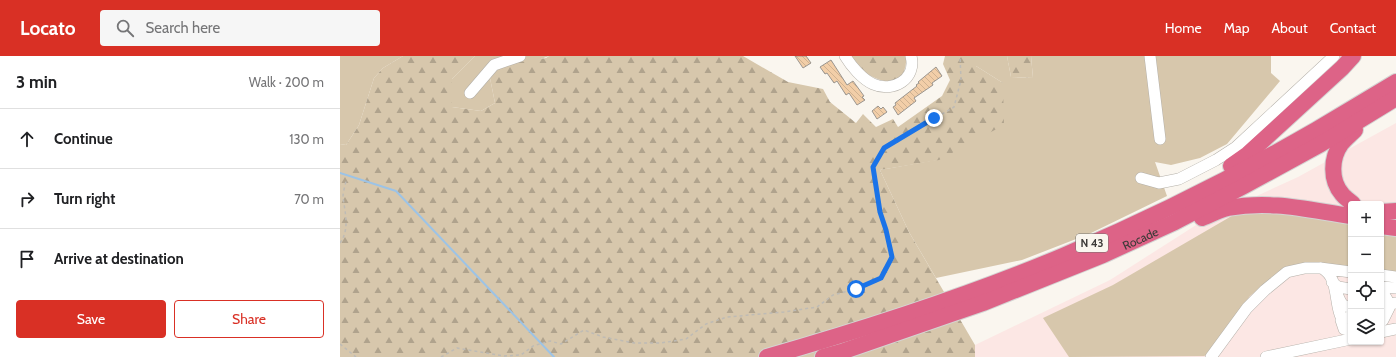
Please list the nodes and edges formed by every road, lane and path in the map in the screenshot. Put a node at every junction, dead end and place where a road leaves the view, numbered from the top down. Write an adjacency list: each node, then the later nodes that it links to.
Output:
1 (520, 56): 9 (street)
2 (845, 56): 3 (street)
3 (911, 56)
4 (960, 56): 42 (path)
5 (1150, 56): 11 (street)
6 (1334, 56): 12 (street)
7 (1352, 56): 18 (highway)
8 (1396, 82): 18 (highway, N 43)
9 (470, 93)
10 (1396, 99): 14 (highway); 24 (highway, Rocade / N 43)
11 (1160, 139)
12 (1141, 178)
13 (346, 181): 23 (path)
14 (1348, 207)
15 (1396, 211): 16 (highway)
16 (1384, 212)
17 (1348, 213): 24 (highway)
18 (1151, 216): 43 (highway, N 43)
19 (1384, 220): 20 (highway)
20 (1396, 220)
21 (1384, 226): 22 (highway)
22 (1396, 228)
23 (340, 243)
24 (1103, 255): 44 (highway, Rocade / N 43)
25 (1320, 268): 26 (street); 29 (street); 45 (street)
26 (1348, 272)
27 (1384, 275): 28 (street)
28 (1396, 277)
29 (1334, 287): 31 (street); 32 (street); 34 (street); 35 (street)
30 (1396, 288): 33 (street)
31 (1348, 289)
32 (1348, 295)
33 (1386, 303)
34 (1348, 307)
35 (1346, 319): 36 (street)
36 (1348, 329)
37 (1396, 329): 38 (street)
38 (1384, 331)
39 (1348, 340): 46 (street)
40 (340, 344): 41 (path)
41 (356, 357)
42 (441, 357)
43 (767, 357)
44 (823, 357)
45 (1211, 357)
46 (1266, 357)

